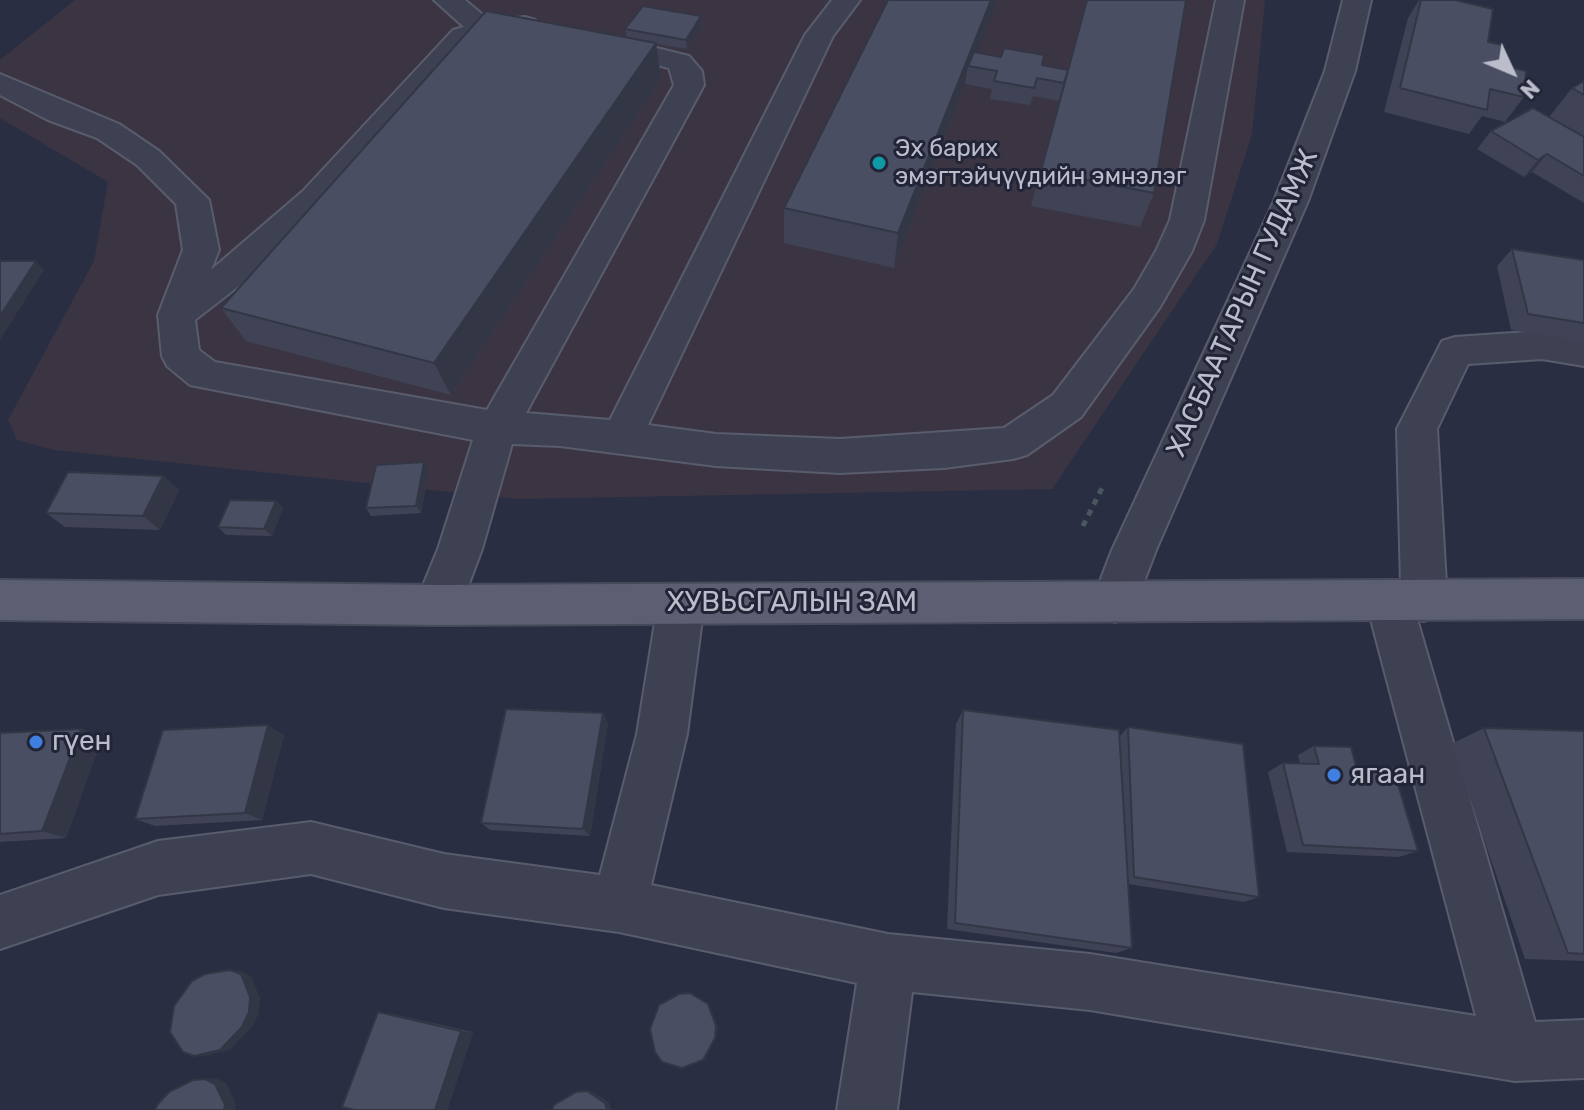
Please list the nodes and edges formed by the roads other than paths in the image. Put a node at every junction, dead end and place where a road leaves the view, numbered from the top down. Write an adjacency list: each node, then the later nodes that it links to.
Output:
1 (448, 0): 5 (street)
2 (846, 0): 10 (street)
3 (1230, 0): 10 (street)
4 (1357, 0): 14 (street, ХАСБААТАРЫН ГУДАМЖ)
5 (483, 29): 7 (street); 9 (street)
6 (0, 83): 7 (street)
7 (176, 315): 9 (street)
8 (1584, 352): 13 (street)
9 (497, 428): 10 (street); 16 (street)
10 (622, 436)
11 (1584, 599): 13 (main road, ХУВЬСГАЛЫН ЗАМ)
12 (0, 600): 16 (main road, ХУВЬСГАЛЫН ЗАМ)
13 (1407, 601): 14 (main road, ХУВЬСГАЛЫН ЗАМ); 21 (street)
14 (1115, 602): 15 (main road, ХУВЬСГАЛЫН ЗАМ)
15 (681, 604): 16 (main road, ХУВЬСГАЛЫН ЗАМ); 17 (street)
16 (438, 605)
17 (619, 905): 18 (street); 19 (street)
18 (0, 922)
19 (888, 962): 21 (street); 22 (street)
20 (1584, 1049): 21 (street)
21 (1515, 1052)
22 (867, 1110)

